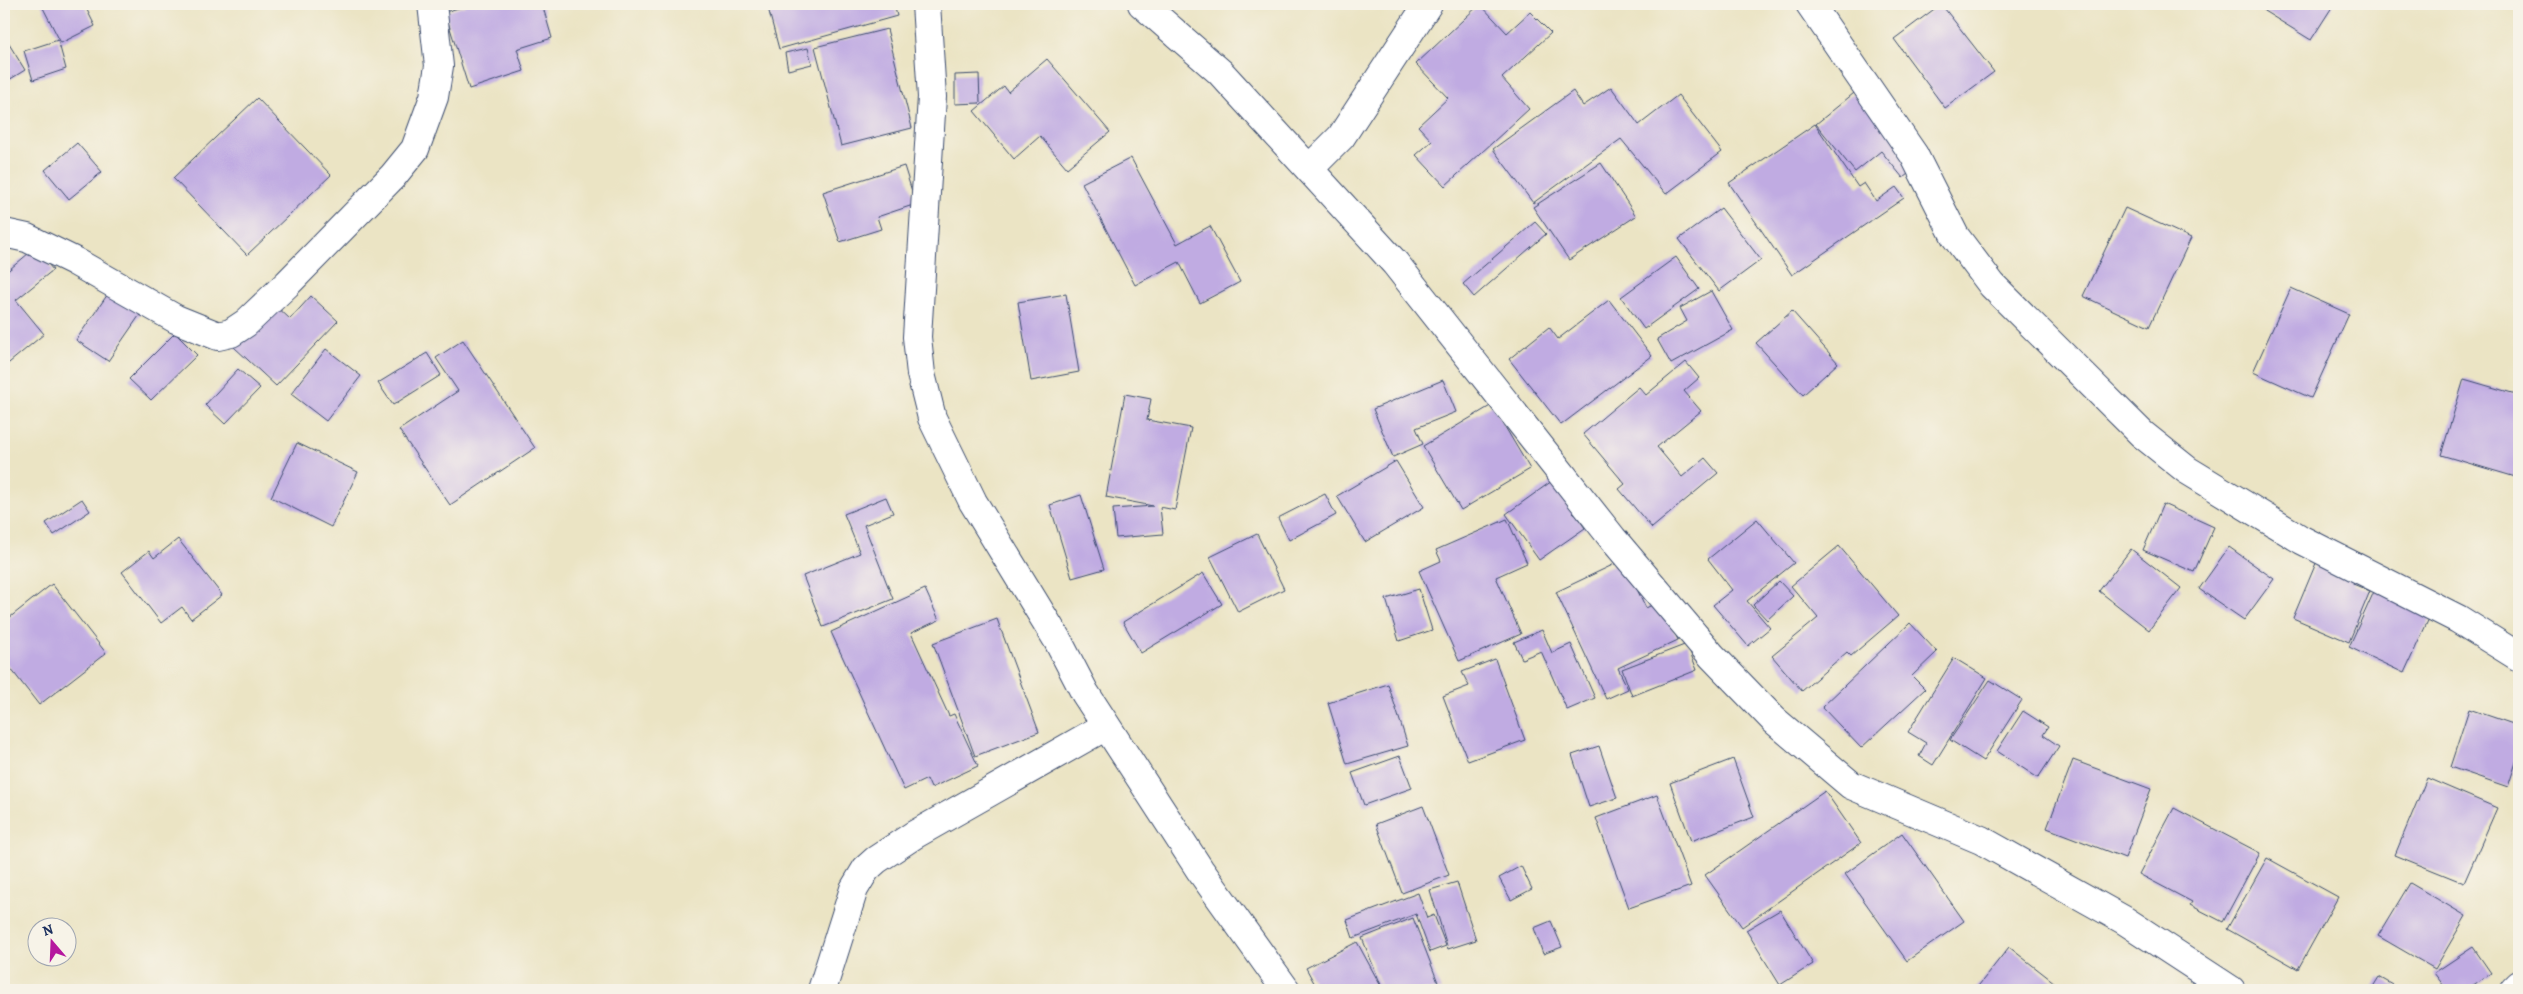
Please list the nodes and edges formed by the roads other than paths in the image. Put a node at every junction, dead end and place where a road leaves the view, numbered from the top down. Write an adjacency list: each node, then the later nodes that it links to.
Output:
1 (432, 4): 7 (street)
2 (926, 4): 9 (street)
3 (1142, 4): 6 (street)
4 (1428, 4): 6 (street)
5 (1810, 4): 8 (street)
6 (1309, 169): 13 (street)
7 (4, 233)
8 (2519, 657)
9 (1106, 726): 11 (street); 12 (street)
10 (2519, 985): 14 (street)
11 (822, 990)
12 (1286, 990)
13 (2231, 990)
14 (2514, 990)

